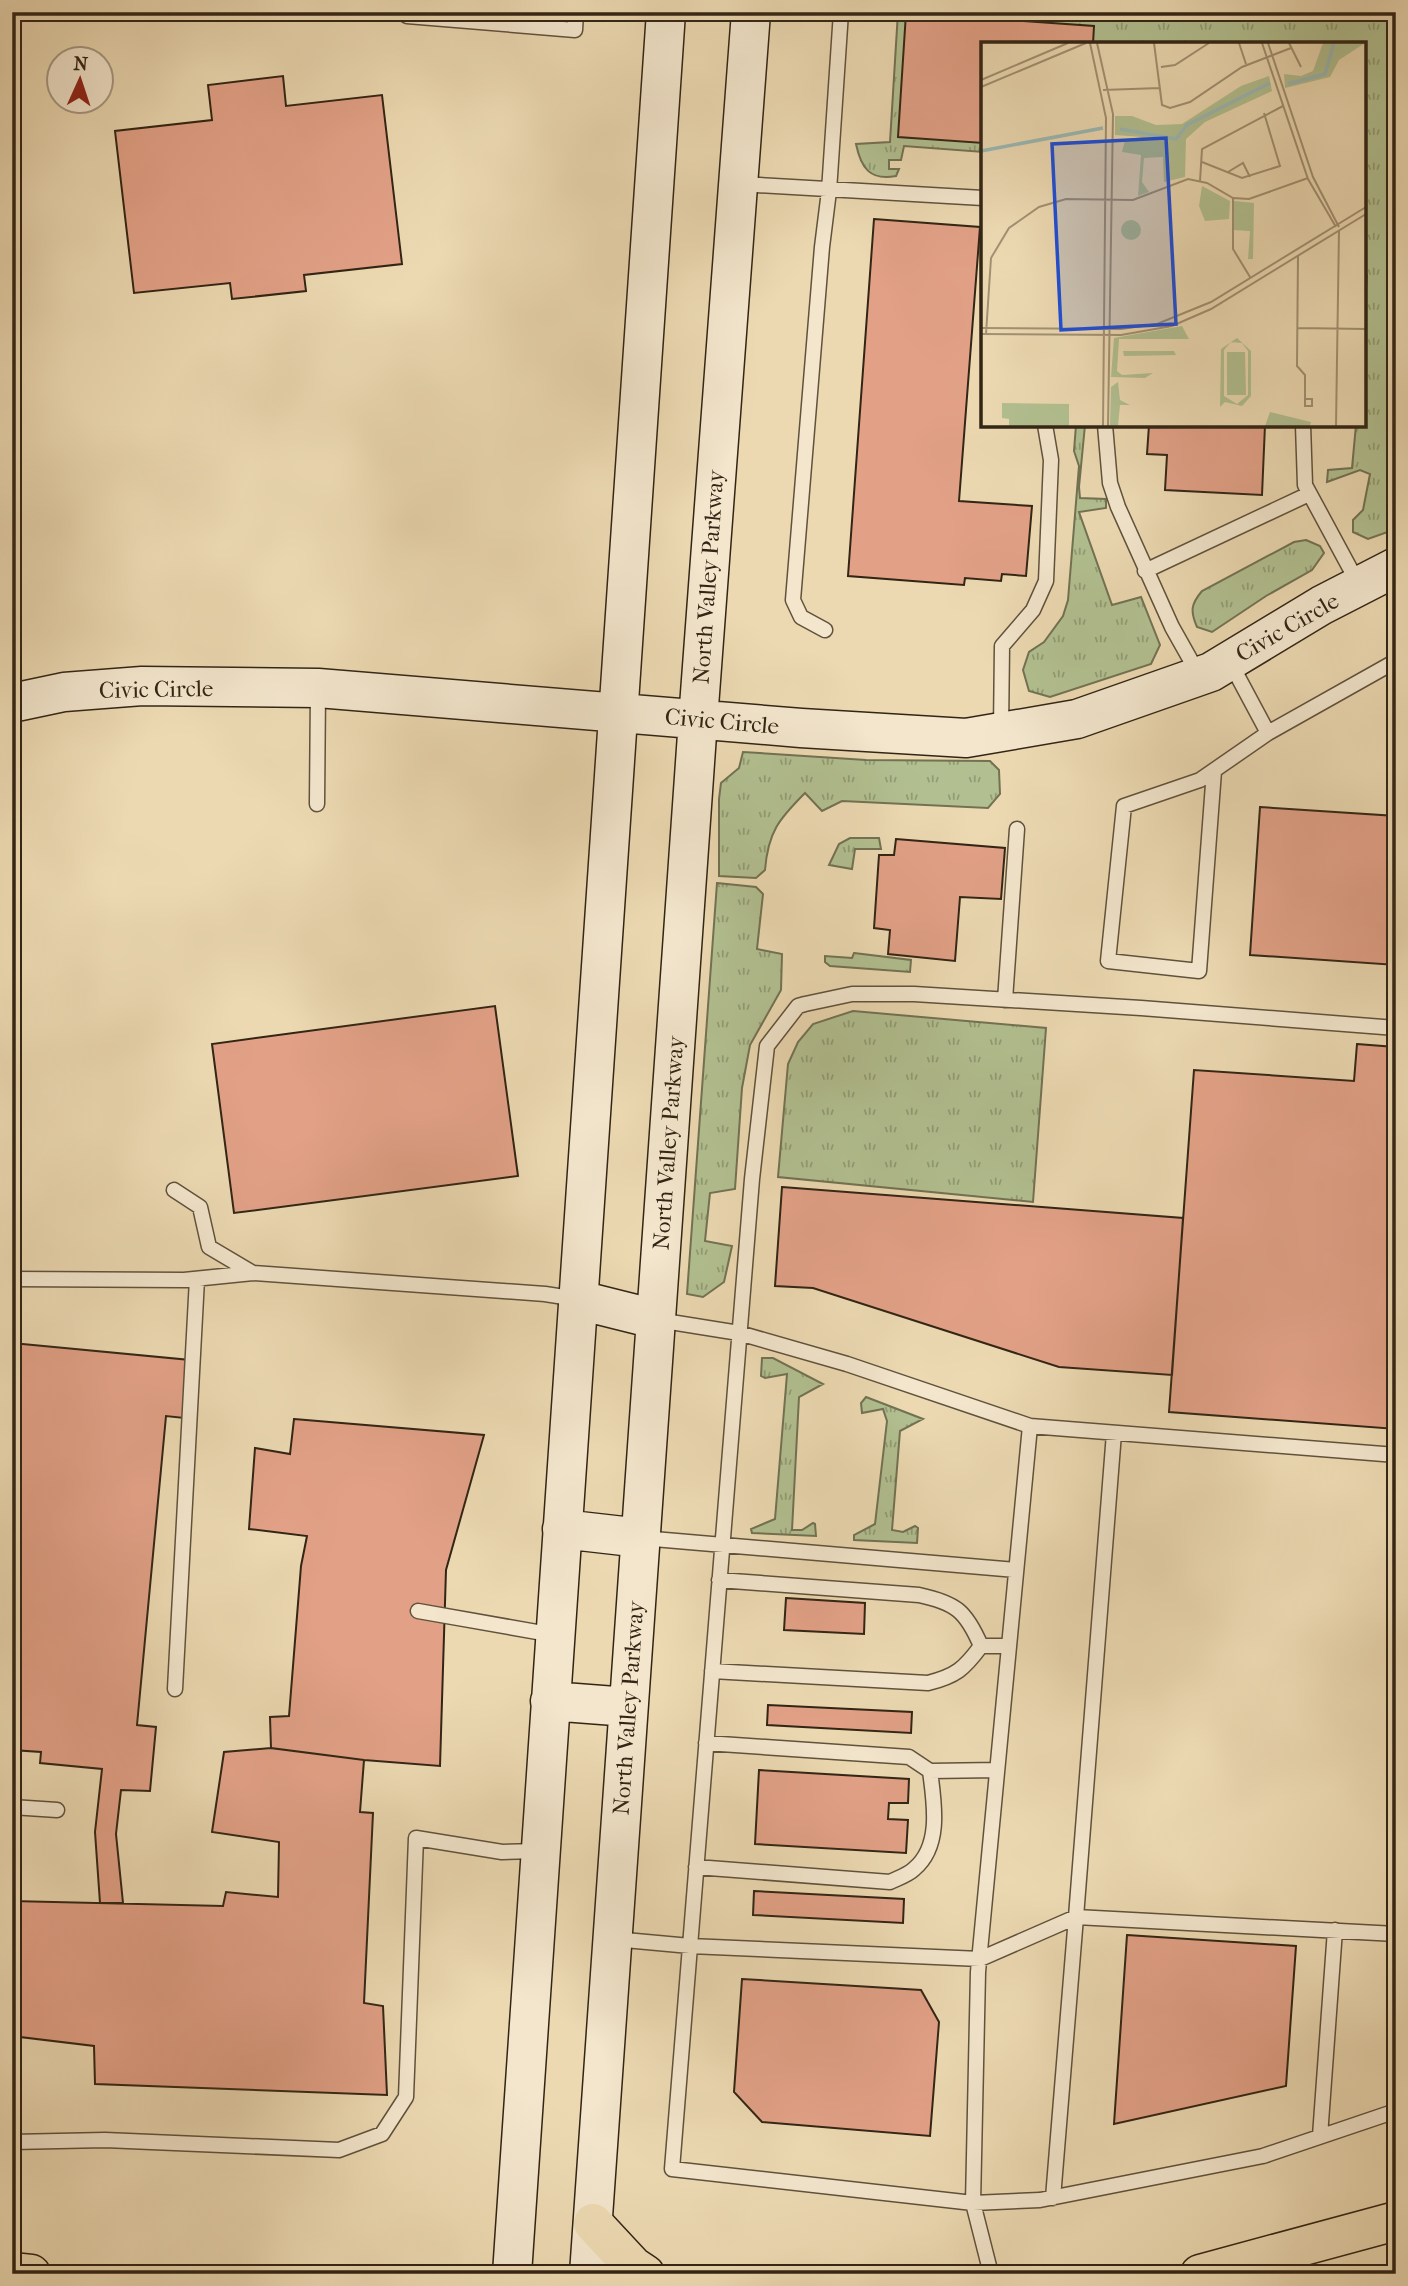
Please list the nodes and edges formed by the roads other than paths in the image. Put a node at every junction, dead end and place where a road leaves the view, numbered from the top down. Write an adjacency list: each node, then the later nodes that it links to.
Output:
1 (401, 12): 2 (lane)
2 (576, 12)
3 (666, 12): 21 (main road)
4 (751, 12): 6 (main road, North Valley Parkway)
5 (841, 12): 7 (lane)
6 (738, 184): 7 (lane); 22 (main road, North Valley Parkway)
7 (829, 191): 8 (lane); 16 (lane)
8 (981, 198)
9 (1045, 427): 23 (lane)
10 (1105, 427): 14 (lane)
11 (1303, 427): 12 (lane)
12 (1309, 494): 14 (lane); 15 (lane)
13 (1396, 567): 15 (main road, Civic Circle)
14 (1145, 571): 18 (lane)
15 (1360, 586): 18 (main road, Civic Circle)
16 (825, 630)
17 (1396, 661): 24 (lane)
18 (1214, 669): 23 (main road, Civic Circle); 24 (lane)
19 (318, 688): 20 (main road, Civic Circle); 21 (main road, Civic Circle); 26 (lane)
20 (12, 703)
21 (618, 713): 22 (main road, Civic Circle); 34 (main road)
22 (698, 720): 23 (main road, Civic Circle); 35 (main road, North Valley Parkway)
23 (1001, 732)
24 (1268, 733): 25 (lane)
25 (1214, 771): 25 (lane)
26 (317, 804)
27 (1017, 829): 28 (lane)
28 (1004, 1000): 29 (lane); 36 (lane)
29 (1396, 1028)
30 (174, 1190): 31 (lane)
31 (253, 1273): 33 (lane); 34 (lane)
32 (12, 1279): 33 (lane)
33 (197, 1279): 50 (lane)
34 (579, 1300): 35 (main road); 40 (main road)
35 (656, 1320): 36 (lane); 41 (main road, North Valley Parkway)
36 (739, 1333): 37 (lane); 42 (lane)
37 (1030, 1426): 38 (lane); 43 (lane)
38 (1114, 1433): 39 (lane); 60 (lane)
39 (1396, 1455)
40 (562, 1530): 41 (main road); 46 (main road)
41 (640, 1538): 42 (lane); 52 (main road, North Valley Parkway)
42 (722, 1546): 43 (lane); 44 (lane)
43 (1016, 1570): 48 (lane)
44 (719, 1580): 47 (lane); 49 (lane)
45 (418, 1611): 46 (lane)
46 (554, 1635): 51 (main road)
47 (981, 1646): 48 (lane); 49 (lane)
48 (1009, 1646): 55 (lane)
49 (712, 1671): 53 (lane)
50 (175, 1689)
51 (550, 1701): 52 (main road); 58 (main road)
52 (628, 1707): 63 (main road, North Valley Parkway)
53 (706, 1743): 54 (lane); 59 (lane)
54 (930, 1770): 55 (lane); 59 (lane)
55 (997, 1770): 65 (lane)
56 (12, 1807): 57 (lane)
57 (57, 1810)
58 (540, 1852): 68 (lane); 75 (main road)
59 (696, 1867): 64 (lane)
60 (1076, 1917): 61 (lane); 65 (lane); 69 (lane)
61 (1335, 1930): 62 (lane); 67 (lane)
62 (1396, 1934)
63 (612, 1939): 64 (lane); 72 (main road, North Valley Parkway)
64 (690, 1946): 65 (lane); 70 (lane)
65 (980, 1959): 70 (lane)
66 (1396, 2111): 67 (lane)
67 (1320, 2136): 69 (lane)
68 (12, 2142)
69 (1053, 2198): 70 (lane)
70 (972, 2203): 78 (lane)
71 (1396, 2221): 79 (main road)
72 (593, 2222): 76 (main road, North Valley Parkway); 77 (main road)
73 (12, 2273): 74 (main road)
74 (31, 2274)
75 (512, 2274)
76 (589, 2274)
77 (645, 2274)
78 (991, 2274)
79 (1200, 2274)

